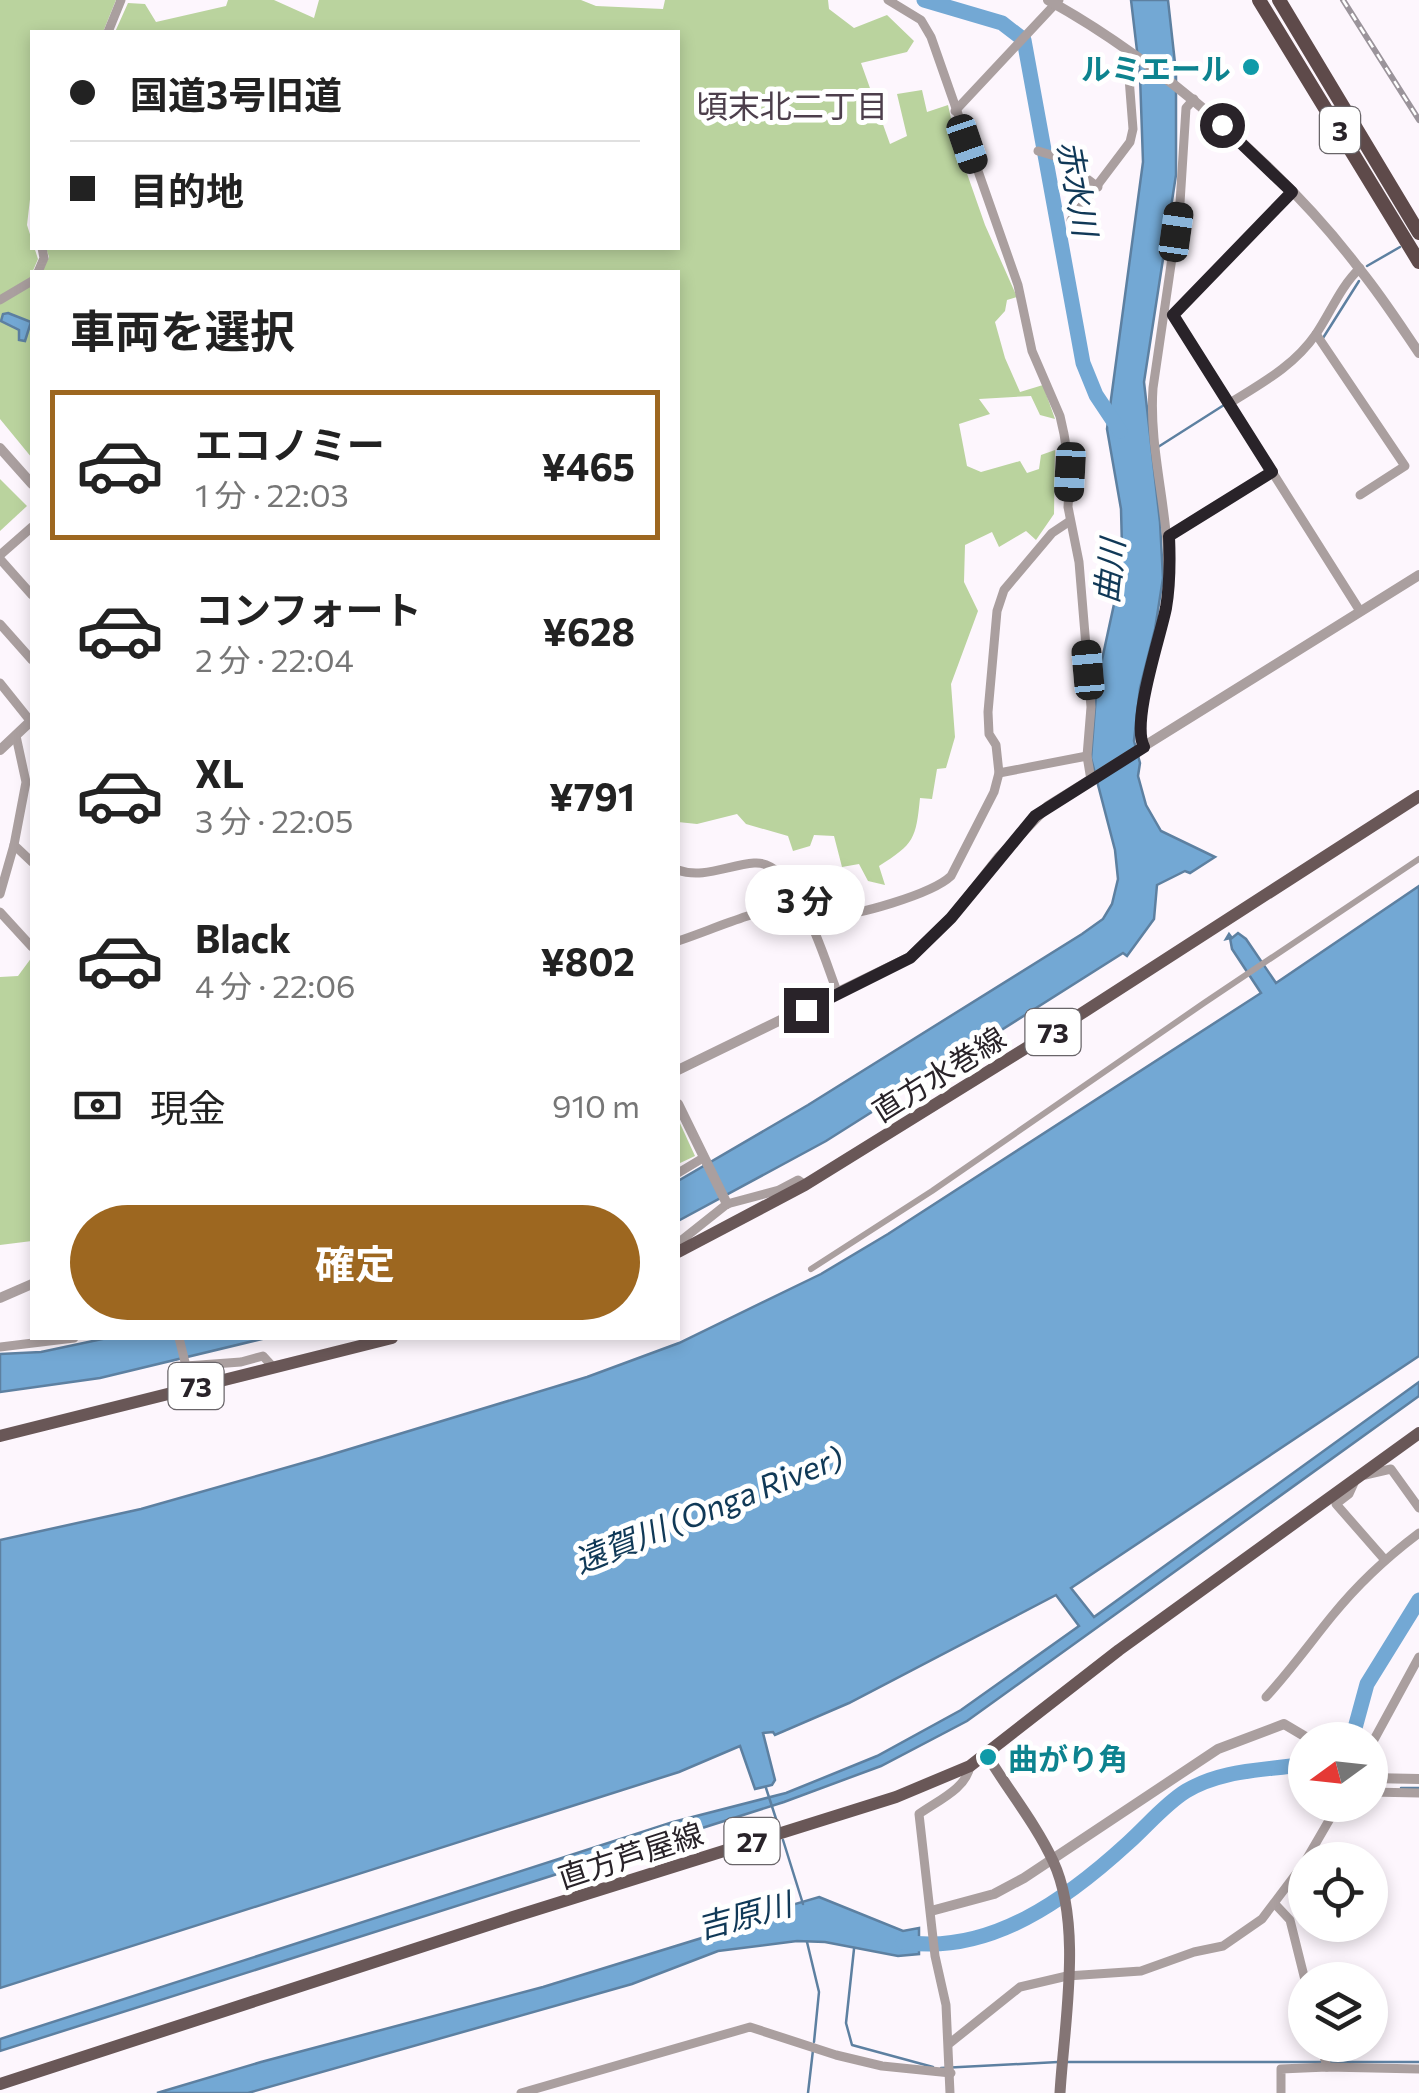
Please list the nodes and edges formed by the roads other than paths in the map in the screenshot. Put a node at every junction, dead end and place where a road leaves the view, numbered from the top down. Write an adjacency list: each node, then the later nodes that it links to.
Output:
1 (121, 0): 6 (street)
2 (888, 0): 9 (street)
3 (1259, 0): 15 (highway, 3)
4 (1278, 0): 14 (highway, 3)
5 (1054, 2): 7 (street); 9 (street)
6 (109, 30)
7 (1132, 55): 8 (street); 11 (street)
8 (1194, 99): 12 (street); 28 (street)
9 (955, 110): 26 (street)
10 (1038, 151): 11 (street)
11 (1098, 187): 13 (street)
12 (1292, 192): 16 (street); 21 (street)
13 (1072, 220)
14 (1419, 233)
15 (1419, 262)
16 (1360, 268): 19 (street); 20 (street)
17 (30, 282): 18 (street)
18 (0, 300)
19 (1316, 334): 21 (street); 25 (street)
20 (1419, 353)
21 (1230, 403): 23 (street)
22 (0, 448): 24 (street)
23 (1272, 472): 28 (street); 32 (street)
24 (30, 482)
25 (1360, 494)
26 (1070, 521): 41 (street); 42 (street)
27 (30, 532): 29 (street)
28 (1169, 536): 39 (street)
29 (0, 557): 31 (street)
30 (1419, 575): 32 (street)
31 (30, 594)
32 (1360, 611): 39 (street)
33 (0, 624): 34 (street)
34 (30, 658)
35 (0, 683): 36 (street)
36 (30, 719)
37 (30, 723): 38 (street)
38 (16, 736): 40 (street); 44 (street)
39 (1142, 748): 43 (street)
40 (0, 750)
41 (1087, 756): 42 (street); 43 (street)
42 (999, 773): 51 (street)
43 (1093, 779): 55 (street)
44 (29, 785): 46 (street)
45 (1419, 796): 60 (main road, 直方水巻線 / 73)
46 (14, 845): 48 (street); 50 (street)
47 (1419, 859): 64 (street)
48 (30, 860)
49 (680, 870): 51 (street)
50 (0, 894)
51 (804, 909): 53 (street); 55 (street)
52 (0, 912): 54 (street)
53 (680, 940)
54 (30, 945)
55 (838, 994): 56 (street)
56 (680, 1069)
57 (680, 1108): 58 (street)
58 (703, 1160): 59 (street); 61 (street)
59 (680, 1171)
60 (805, 1184): 61 (street); 63 (main road, 直方水巻線 / 73)
61 (727, 1204): 62 (street)
62 (680, 1241)
63 (680, 1251)
64 (810, 1269)
65 (30, 1285): 66 (street)
66 (0, 1298)
67 (58, 1340): 70 (street)
68 (179, 1340): 71 (street)
69 (384, 1340): 71 (main road, 73)
70 (0, 1347)
71 (273, 1367): 73 (main road, 73)
72 (1419, 1433): 74 (main road, 直方芦屋線 / 27)
73 (0, 1436)
74 (1358, 1476): 75 (street); 77 (street); 82 (main road, 直方芦屋線 / 27)
75 (1419, 1508)
76 (1419, 1533): 77 (street)
77 (1385, 1560): 79 (street)
78 (1419, 1657): 80 (street)
79 (1266, 1696)
80 (1384, 1722)
81 (1288, 1726): 88 (street)
82 (987, 1755): 83 (main road, 直方芦屋線 / 27); 88 (main road)
83 (970, 1766): 91 (street); 99 (main road, 直方芦屋線 / 27)
84 (1388, 1778): 85 (street)
85 (1419, 1779)
86 (1388, 1792): 87 (street)
87 (1419, 1792)
88 (1055, 1866): 91 (street); 93 (main road)
89 (1288, 1886): 90 (street)
90 (1275, 1904): 92 (street); 93 (street)
91 (932, 1914): 94 (street)
92 (1300, 1962)
93 (1067, 1976): 94 (street); 102 (main road)
94 (950, 2043): 98 (street)
95 (1325, 2062): 96 (street)
96 (1326, 2067): 97 (street); 103 (street)
97 (1419, 2069)
98 (951, 2073): 100 (street); 101 (street)
99 (0, 2084)
100 (521, 2093)
101 (950, 2093)
102 (1060, 2093)
103 (1281, 2093)

